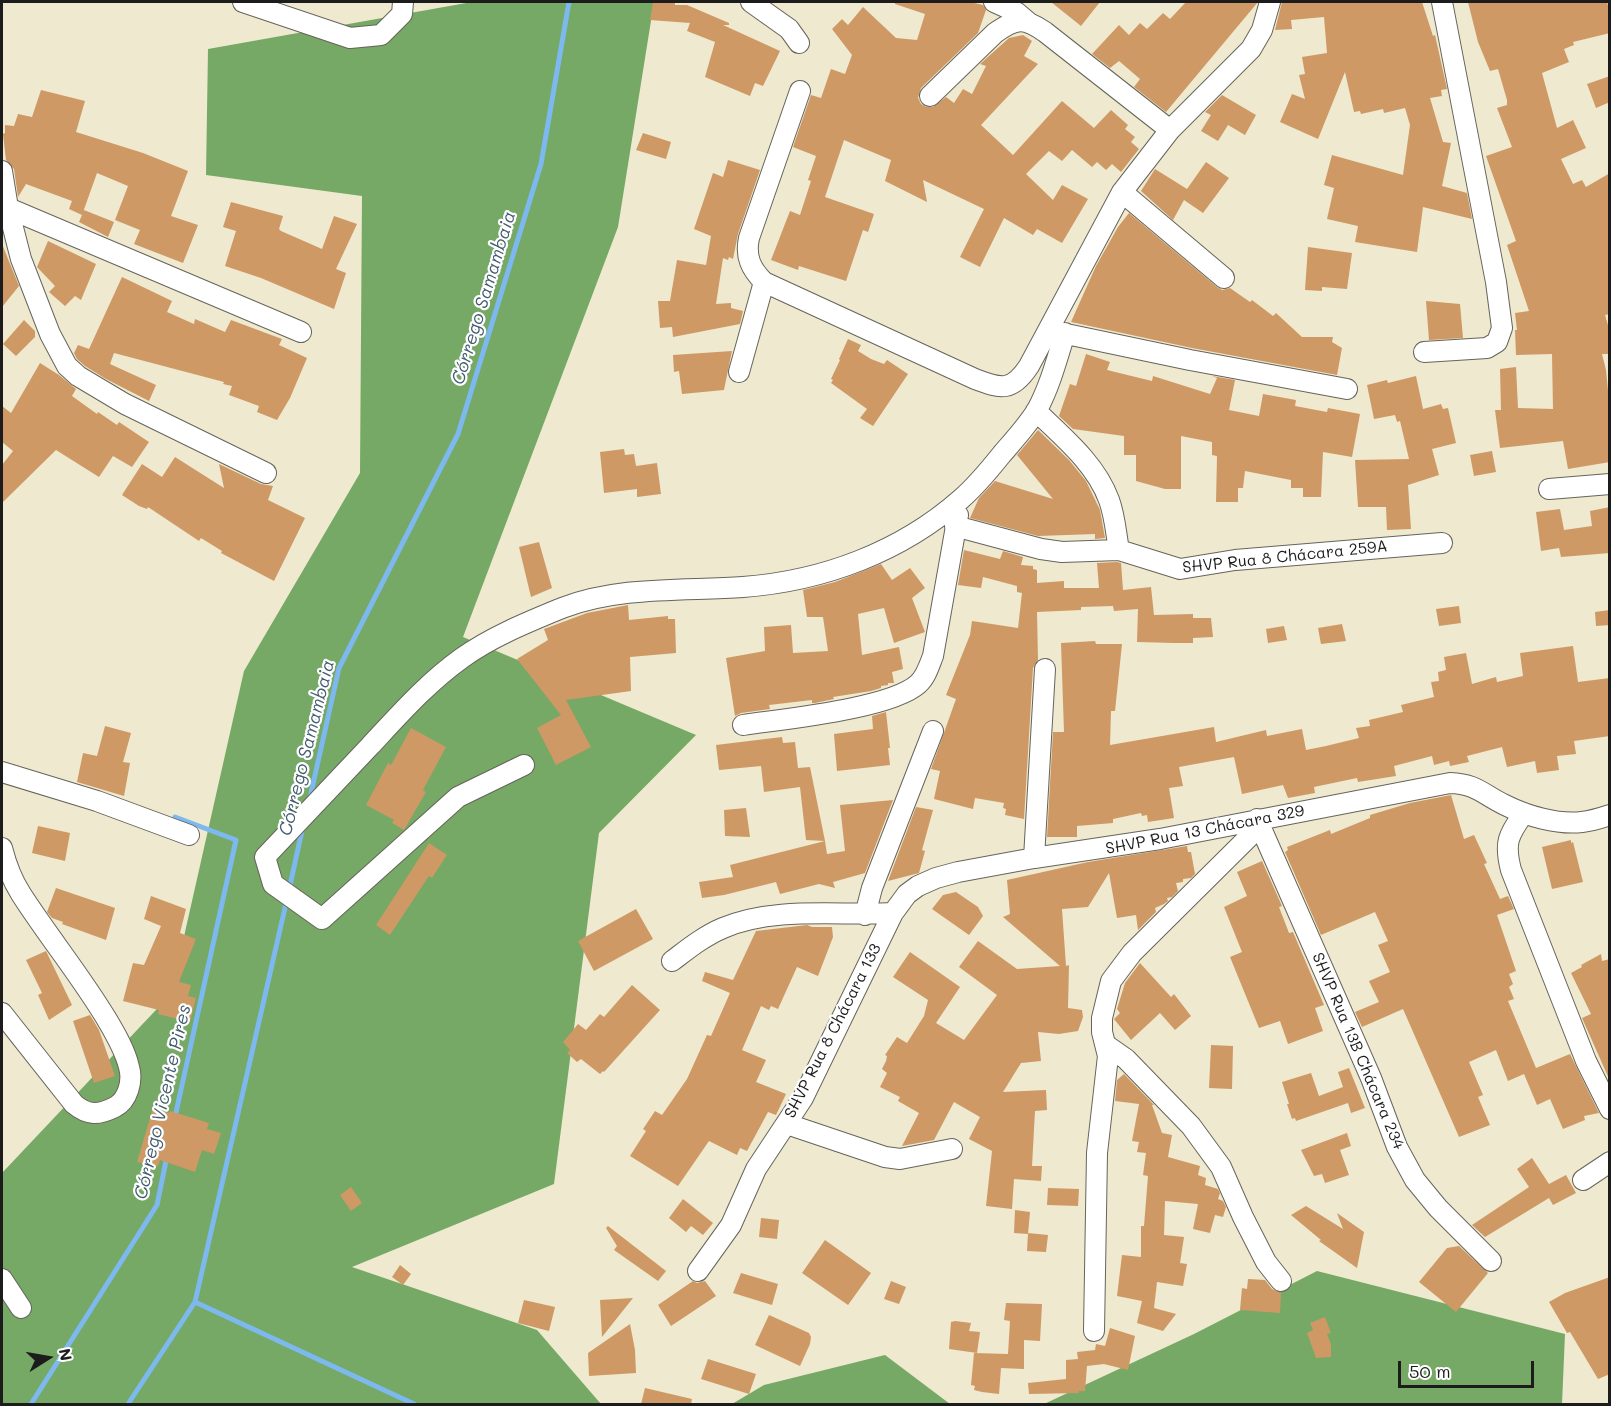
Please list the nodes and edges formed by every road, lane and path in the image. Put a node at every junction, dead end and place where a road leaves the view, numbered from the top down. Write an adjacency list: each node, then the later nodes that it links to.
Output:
1 (243, 2): 2 (street)
2 (404, 2)
3 (751, 2): 8 (street)
4 (994, 2): 7 (street)
5 (1270, 2): 11 (street)
6 (1442, 2): 19 (street)
7 (1029, 23): 10 (street); 11 (street)
8 (799, 43)
9 (800, 91): 16 (street)
10 (930, 96)
11 (1170, 130): 13 (street)
12 (2, 171): 14 (street)
13 (1122, 192): 15 (street); 18 (street)
14 (8, 208): 17 (street); 23 (street)
15 (1224, 278)
16 (764, 282): 18 (street); 20 (street)
17 (301, 332)
18 (1057, 332): 21 (street); 22 (street)
19 (1424, 352)
20 (739, 372)
21 (1347, 389)
22 (1036, 411): 26 (street); 29 (street)
23 (266, 473)
24 (1610, 484): 25 (street)
25 (1549, 489)
26 (963, 498): 27 (street); 33 (street)
27 (955, 526): 29 (street, SHVP Rua 8 Chácara 259A); 31 (street)
28 (1442, 543): 29 (street, SHVP Rua 8 Chácara 259A)
29 (1119, 550)
30 (1045, 669): 40 (street)
31 (743, 725)
32 (933, 731): 42 (street)
33 (524, 765)
34 (2, 772): 38 (street)
35 (1524, 813): 36 (street, SHVP Rua 13 Chácara 329); 37 (street, SHVP Rua 13 Chácara 329); 46 (street)
36 (1610, 815)
37 (1258, 823): 40 (street, SHVP Rua 13 Chácara 329); 45 (street); 51 (street, SHVP Rua 13B Chácara 234)
38 (189, 835)
39 (2, 848): 44 (street)
40 (1034, 858): 41 (street, SHVP Rua 13 Chácara 329)
41 (893, 913): 42 (street); 47 (street, SHVP Rua 8 Chácara 133)
42 (865, 915): 43 (street)
43 (672, 961)
44 (2, 1013)
45 (1106, 1045): 54 (street); 56 (street)
46 (1610, 1109)
47 (787, 1124): 48 (street); 52 (street, SHVP Rua 8 Chácara 133)
48 (952, 1149)
49 (1610, 1162): 50 (street)
50 (1582, 1180)
51 (1491, 1261)
52 (698, 1271)
53 (2, 1279): 55 (street)
54 (1281, 1281)
55 (21, 1308)
56 (1094, 1330)

